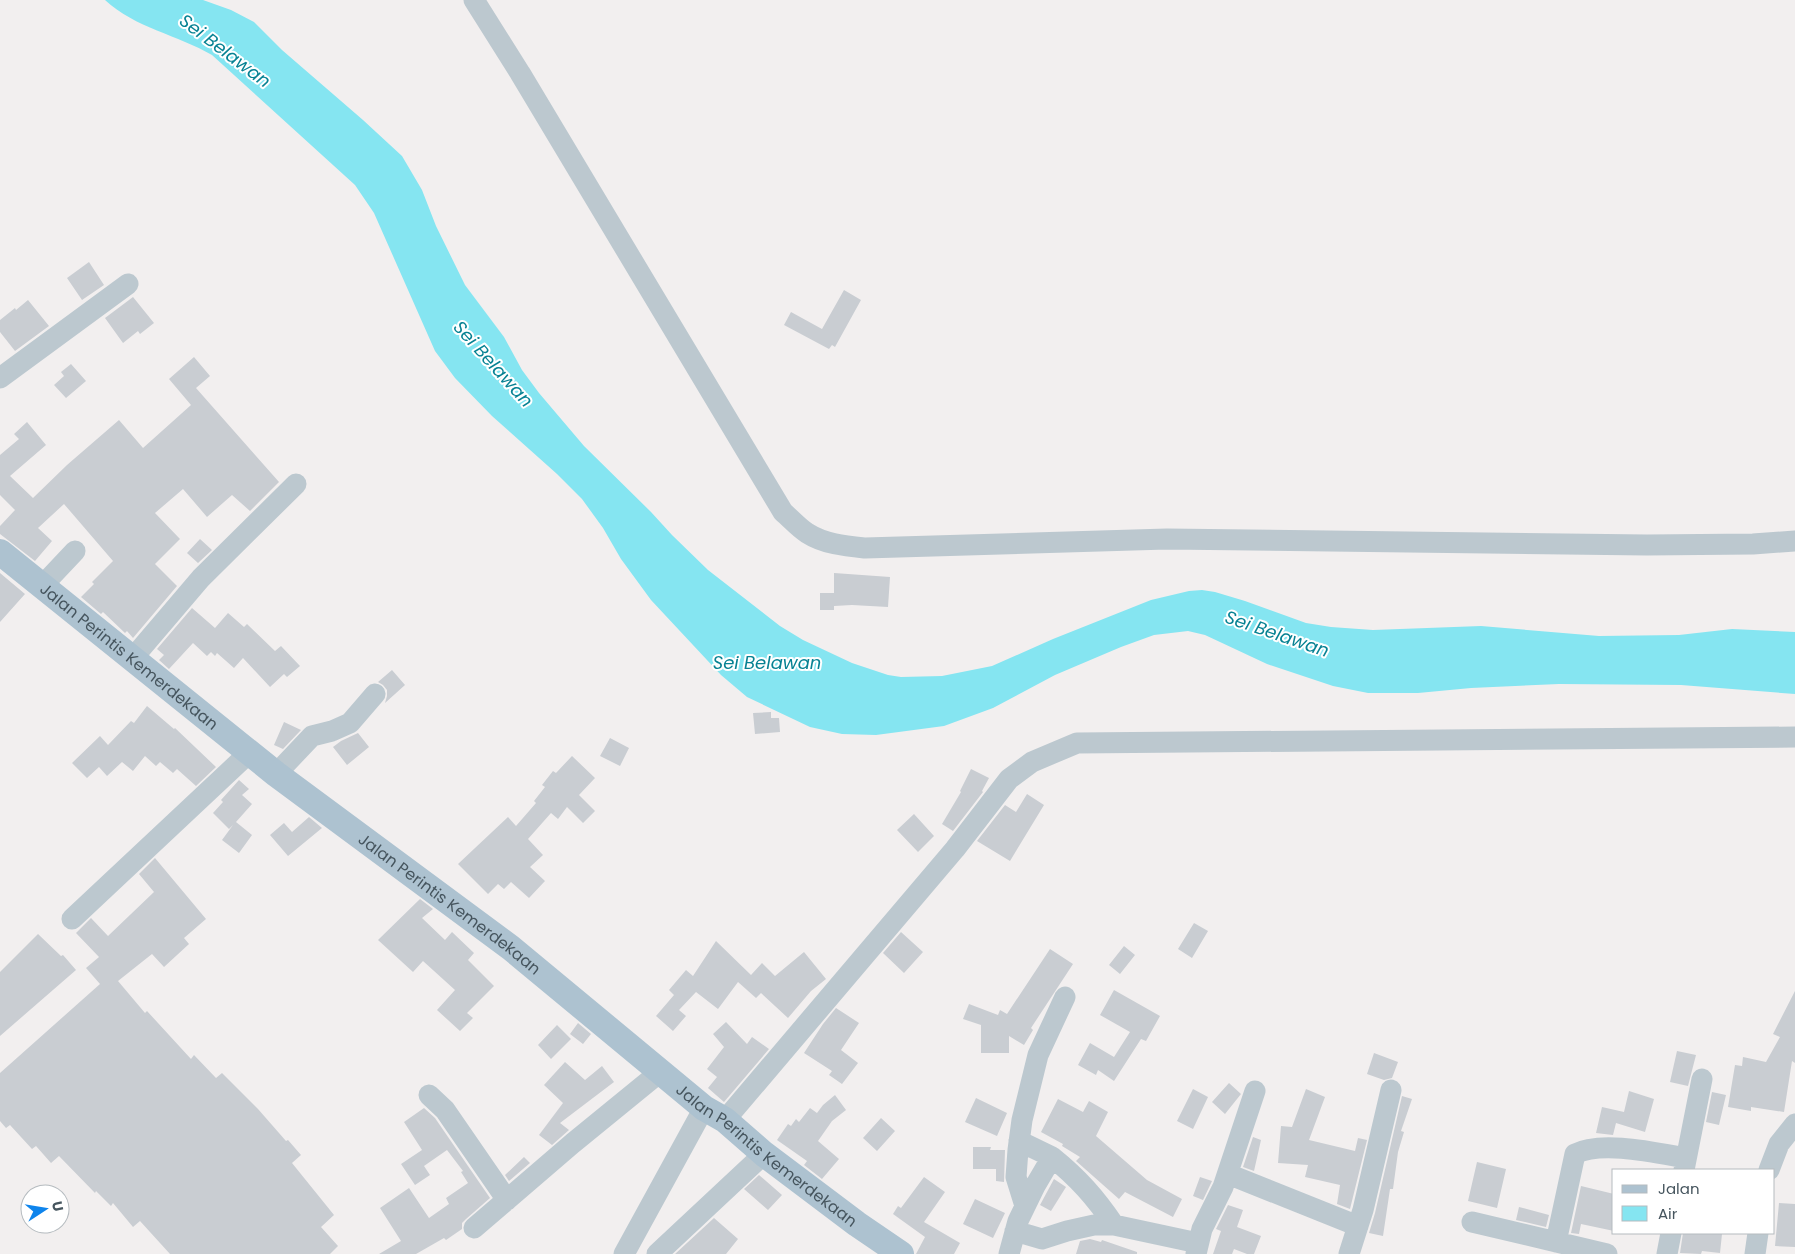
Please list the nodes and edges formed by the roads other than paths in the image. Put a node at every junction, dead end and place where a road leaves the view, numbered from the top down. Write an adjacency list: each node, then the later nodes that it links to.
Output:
1 (474, 0): 5 (street)
2 (128, 284): 3 (street)
3 (0, 378)
4 (296, 484): 9 (street)
5 (1795, 541)
6 (75, 551): 8 (street)
7 (0, 552): 8 (main road, Jalan Perintis Kemerdekaan)
8 (42, 586): 9 (main road, Jalan Perintis Kemerdekaan)
9 (132, 659): 12 (main road, Jalan Perintis Kemerdekaan)
10 (375, 694): 13 (street)
11 (1795, 738): 21 (street)
12 (249, 753): 13 (main road, Jalan Perintis Kemerdekaan); 14 (street)
13 (276, 774): 16 (main road, Jalan Perintis Kemerdekaan)
14 (72, 919)
15 (1065, 997): 23 (street)
16 (660, 1072): 21 (main road, Jalan Perintis Kemerdekaan); 29 (street)
17 (1702, 1079): 26 (street)
18 (1391, 1090): 33 (street)
19 (1255, 1091): 28 (street)
20 (429, 1095): 29 (street)
21 (714, 1114): 24 (main road, Jalan Perintis Kemerdekaan); 40 (street)
22 (1795, 1124): 27 (street)
23 (1019, 1141): 25 (street); 30 (street)
24 (764, 1154): 41 (street); 42 (main road, Jalan Perintis Kemerdekaan)
25 (1052, 1157): 30 (street); 32 (street)
26 (1685, 1164): 38 (street)
27 (1770, 1169)
28 (1228, 1174): 33 (street); 39 (street)
29 (507, 1200): 34 (street)
30 (1025, 1206): 35 (street)
31 (1472, 1222): 38 (street)
32 (1114, 1225): 35 (street); 39 (street)
33 (1358, 1226): 44 (street)
34 (474, 1228)
35 (1015, 1231): 43 (street)
36 (1671, 1234): 46 (street)
37 (1758, 1234): 47 (street)
38 (1556, 1242): 45 (street)
39 (1197, 1249)
40 (624, 1254)
41 (657, 1254)
42 (900, 1254)
43 (1009, 1254)
44 (1349, 1254)
45 (1607, 1254)
46 (1667, 1254)
47 (1755, 1254)

